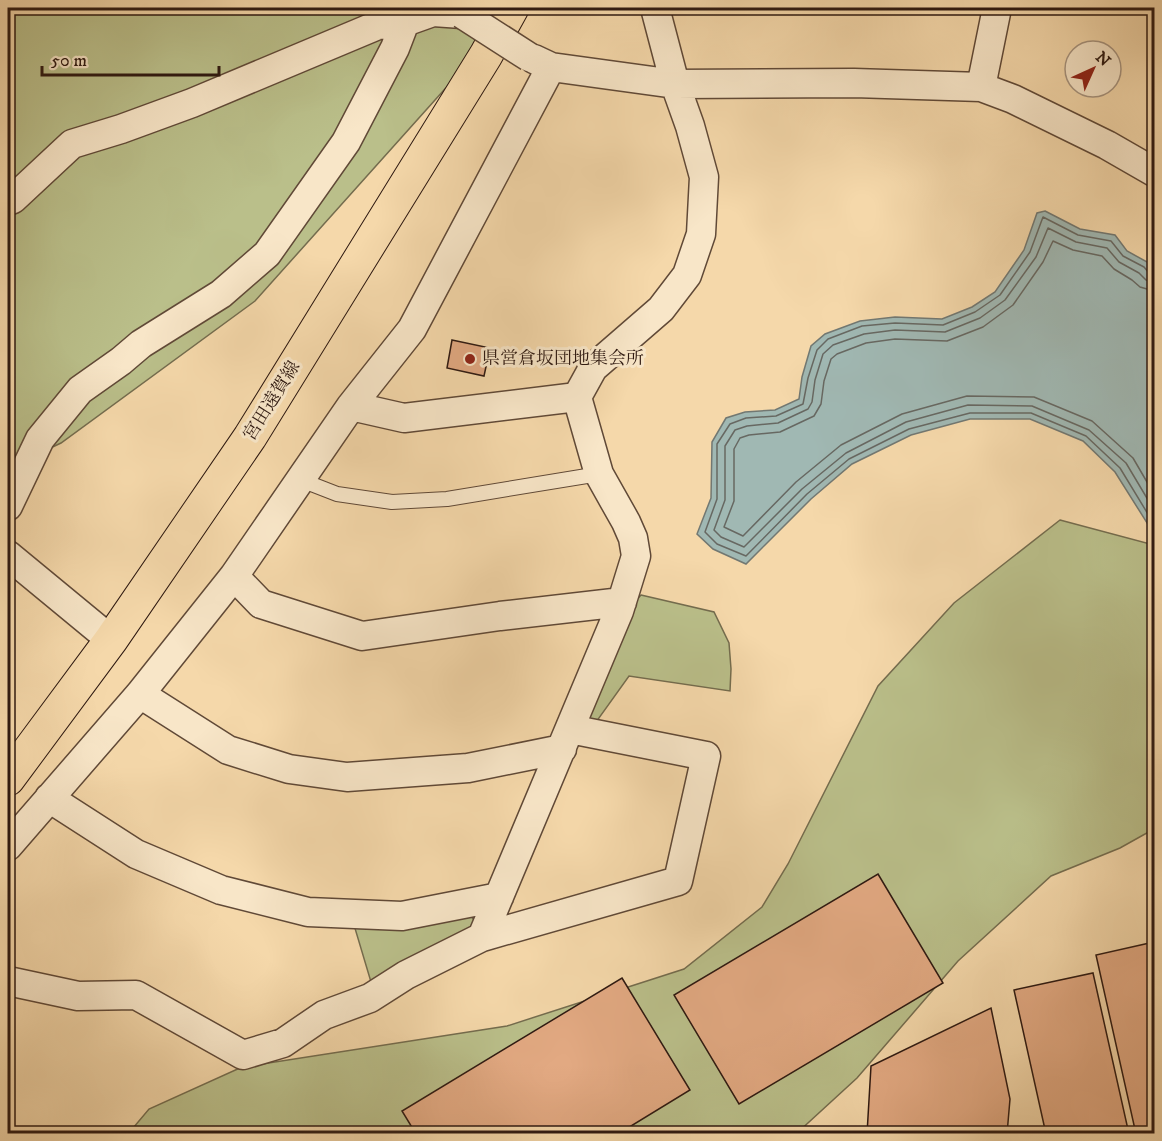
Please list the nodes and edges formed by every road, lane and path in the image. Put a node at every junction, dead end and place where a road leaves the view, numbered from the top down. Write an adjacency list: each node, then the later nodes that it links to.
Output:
1 (512, 8): 18 (main road, 宮田遠賀線)
2 (655, 8): 6 (street)
3 (997, 8): 7 (street)
4 (405, 22): 5 (street, bridge); 9 (street); 14 (street)
5 (540, 62): 6 (street); 11 (street)
6 (675, 84): 7 (street); 10 (street)
7 (981, 87): 8 (street)
8 (1155, 172)
9 (8, 201)
10 (577, 397): 11 (street); 12 (street)
11 (351, 406): 13 (street)
12 (599, 474): 13 (lane); 17 (street)
13 (301, 480): 16 (street)
14 (8, 506)
15 (8, 555): 18 (street)
16 (234, 576): 17 (street); 19 (street)
17 (622, 602): 20 (street)
18 (111, 640): 21 (main road, 宮田遠賀線)
19 (140, 694): 20 (street); 22 (street)
20 (566, 739): 24 (street); 25 (street)
21 (8, 779)
22 (49, 798): 23 (street); 24 (street)
23 (8, 846)
24 (499, 897): 25 (street)
25 (482, 938): 26 (street)
26 (8, 981)

